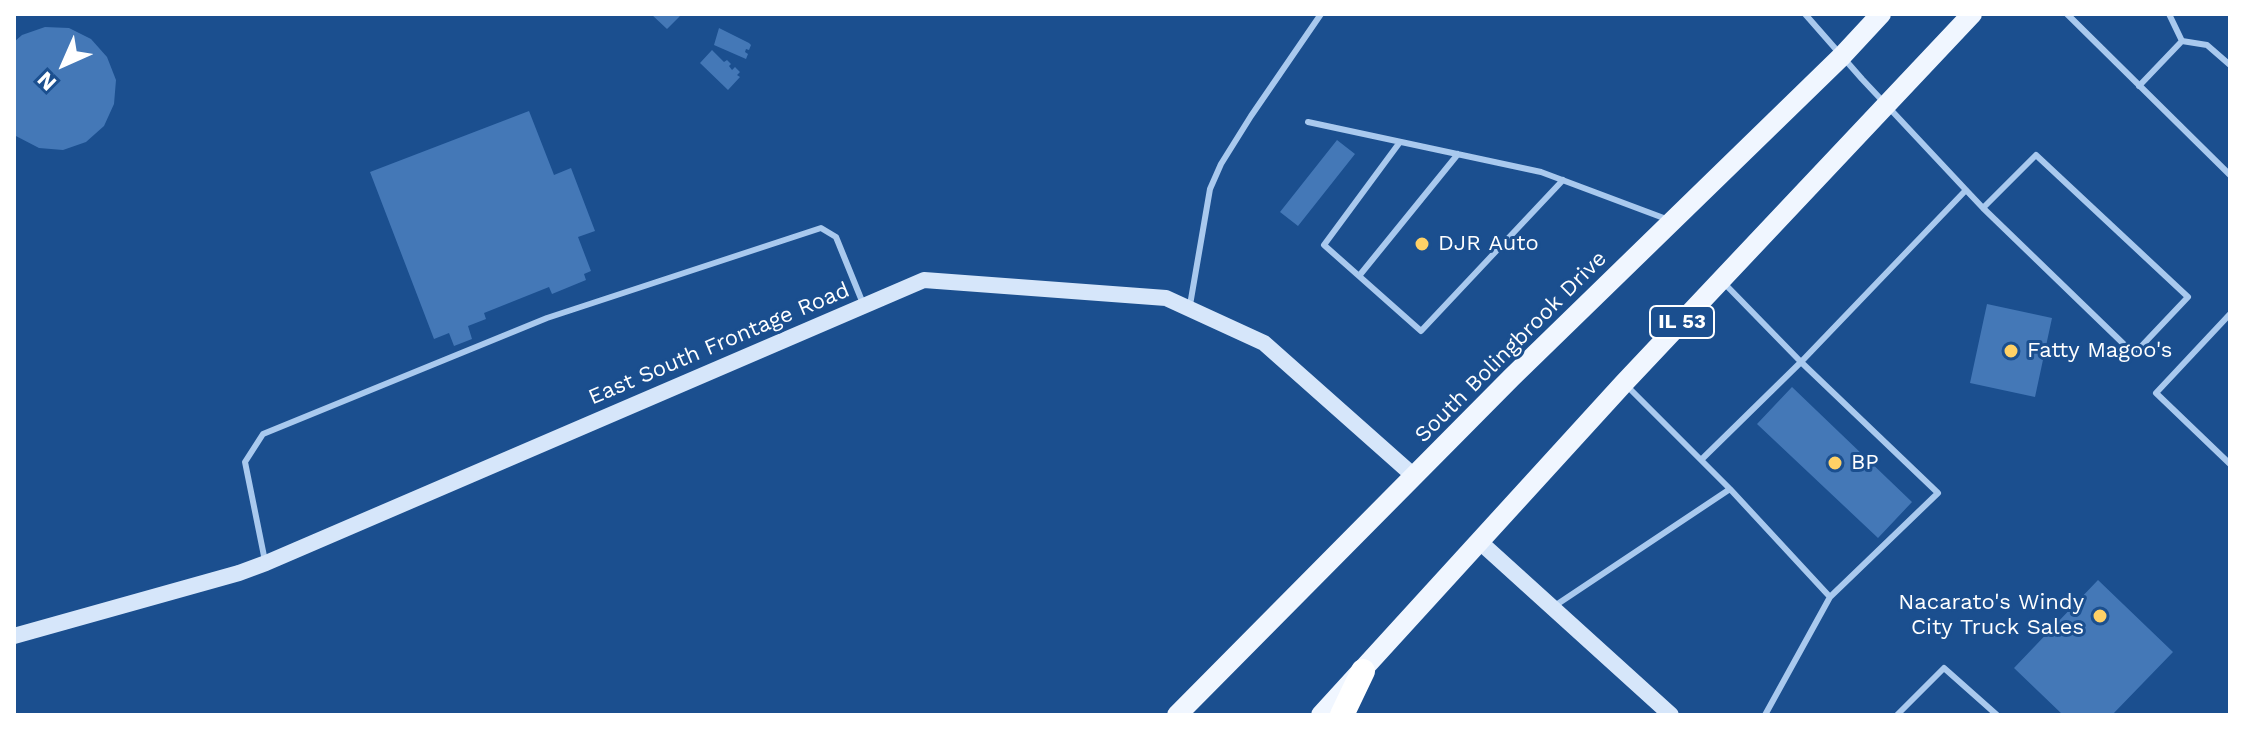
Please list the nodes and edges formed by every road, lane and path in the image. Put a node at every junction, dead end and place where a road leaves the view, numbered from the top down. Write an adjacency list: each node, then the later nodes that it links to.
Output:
1 (1321, 14): 23 (lane)
2 (1805, 14): 8 (lane)
3 (1881, 14): 8 (main road, South Bolingbrook Drive)
4 (1972, 14): 11 (main road, IL 53)
5 (2067, 14): 10 (lane)
6 (2169, 14): 7 (lane)
7 (2182, 41): 9 (lane); 10 (lane)
8 (1842, 56): 11 (lane); 19 (main road, South Bolingbrook Drive)
9 (2230, 65)
10 (2139, 86): 15 (lane)
11 (1887, 105): 17 (lane); 21 (main road, IL 53)
12 (1308, 122): 13 (lane)
13 (1400, 142): 14 (lane); 20 (lane)
14 (1458, 154): 16 (lane); 20 (lane)
15 (2230, 175)
16 (1563, 180): 19 (lane); 20 (lane)
17 (1966, 190): 18 (lane); 25 (lane)
18 (1983, 208): 18 (lane)
19 (1672, 221): 29 (main road, South Bolingbrook Drive)
20 (1359, 276)
21 (1722, 281): 25 (lane); 26 (main road, IL 53)
22 (864, 306): 23 (street, East South Frontage Road); 32 (street, East South Frontage Road); 32 (lane)
23 (1189, 309): 29 (street, East South Frontage Road)
24 (2230, 314): 28 (lane)
25 (1801, 362): 27 (lane); 33 (lane)
26 (1624, 383): 27 (lane); 31 (main road, IL 53)
27 (1701, 460): 30 (lane)
28 (2230, 464)
29 (1415, 477): 37 (main road, South Bolingbrook Drive)
30 (1730, 489): 33 (lane); 34 (lane)
31 (1480, 542): 34 (street); 36 (main road, IL 53)
32 (266, 563): 35 (street, East South Frontage Road)
33 (1830, 597): 41 (lane)
34 (1553, 607): 40 (street)
35 (14, 636)
36 (1363, 671): 38 (main road, IL 53); 39 (highway)
37 (1177, 715)
38 (1321, 715)
39 (1342, 715)
40 (1671, 715)
41 (1765, 715)
42 (1897, 715): 43 (lane)
43 (1997, 715)

